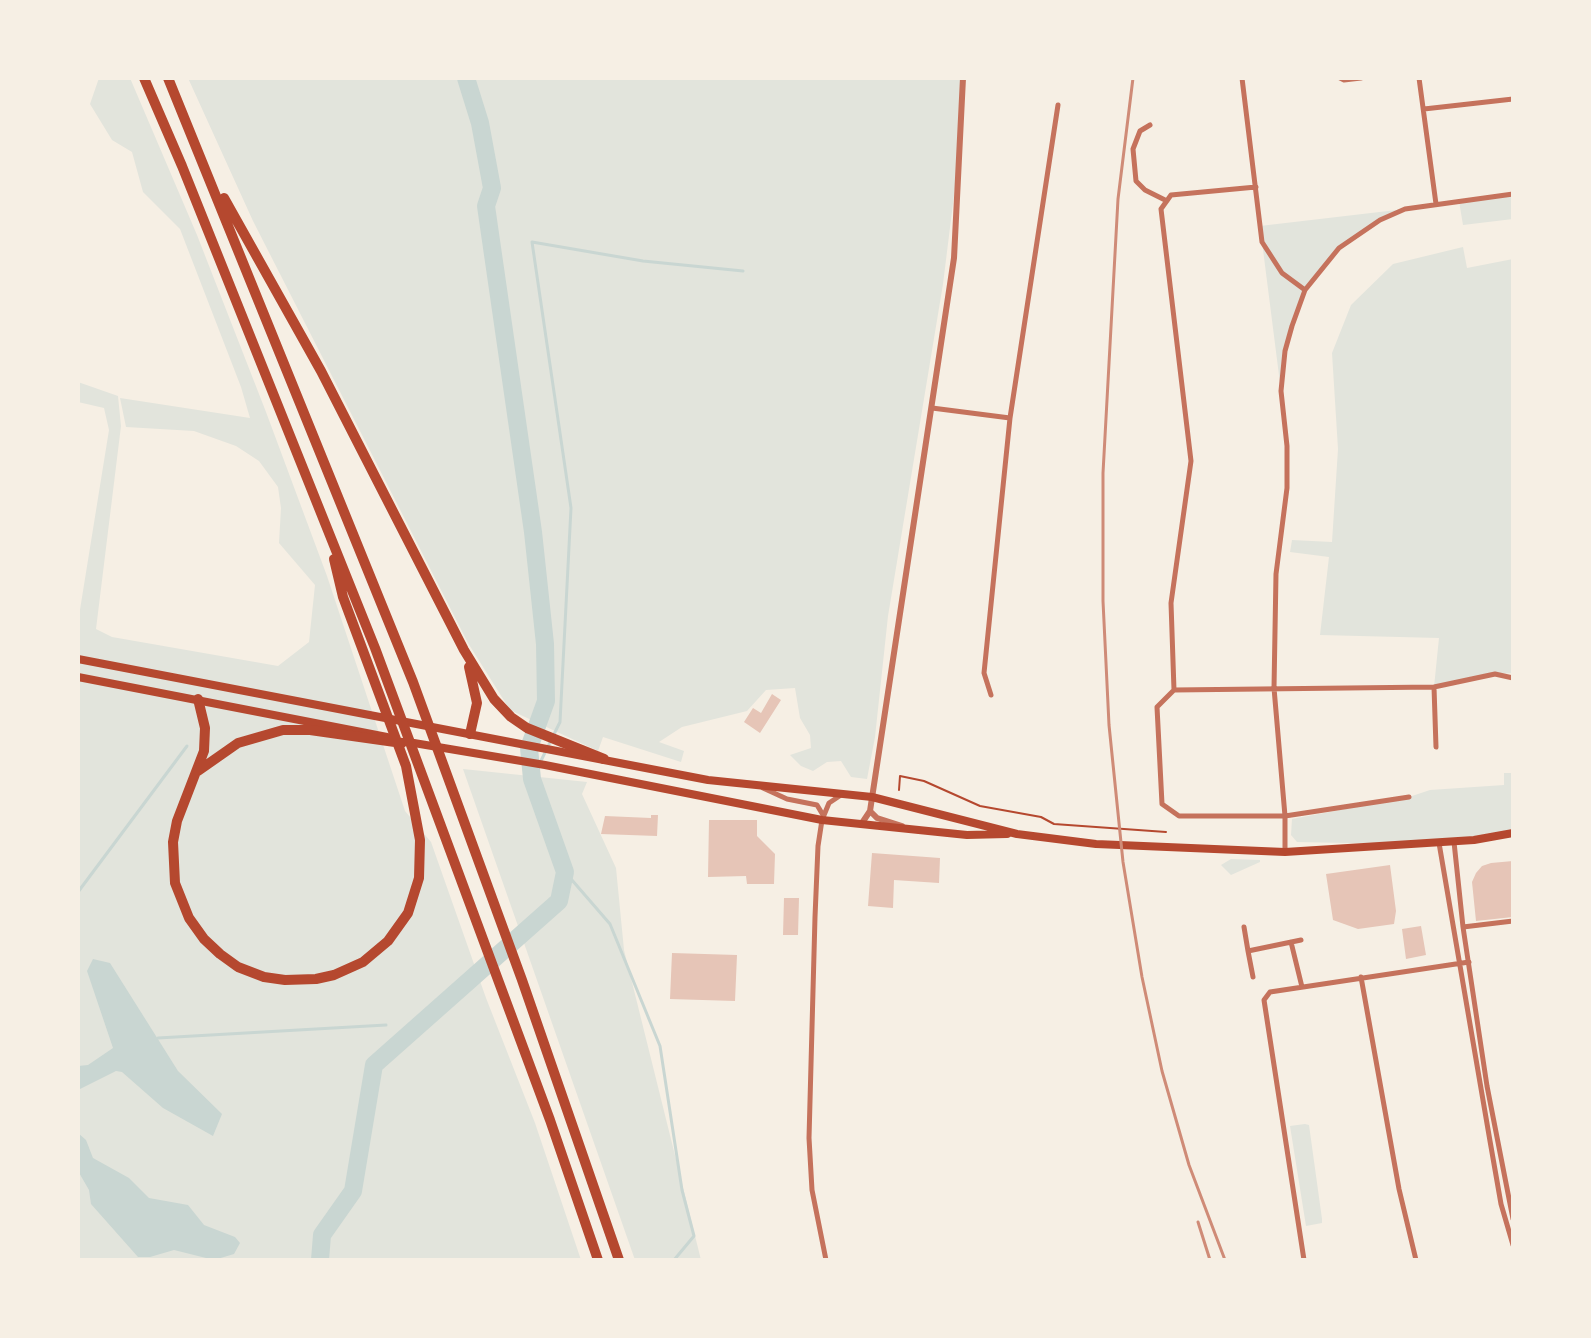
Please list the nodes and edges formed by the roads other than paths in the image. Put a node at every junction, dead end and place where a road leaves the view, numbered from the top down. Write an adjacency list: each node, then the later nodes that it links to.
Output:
1 (144, 78): 20 (highway)
2 (168, 78): 12 (highway)
3 (963, 78): 18 (street)
4 (1242, 78): 13 (street)
5 (1340, 78): 6 (street)
6 (1361, 78)
7 (1419, 78): 10 (street)
8 (1513, 99): 10 (street)
9 (1058, 105): 19 (street)
10 (1424, 109): 16 (street)
11 (1150, 125): 15 (street)
12 (203, 162): 21 (highway); 67 (highway)
13 (1256, 187): 15 (street); 17 (street)
14 (1513, 194): 16 (street)
15 (1167, 201): 28 (street)
16 (1436, 204): 17 (street)
17 (1305, 290): 27 (street)
18 (932, 408): 19 (street); 40 (street)
19 (1010, 418): 29 (street)
20 (323, 517): 37 (highway); 66 (highway)
21 (464, 650): 31 (highway); 33 (highway)
22 (78, 659): 25 (main road)
23 (78, 677): 30 (main road)
24 (1513, 678): 26 (street)
25 (189, 681): 30 (main road); 31 (main road)
26 (1434, 687): 27 (street); 34 (street)
27 (1274, 688): 28 (street); 43 (street)
28 (1174, 690): 43 (street)
29 (991, 695)
30 (198, 699): 32 (main road); 37 (highway)
31 (470, 734): 33 (main road); 35 (main road)
32 (407, 742): 35 (main road); 37 (highway)
33 (554, 744): 36 (highway)
34 (1436, 747)
35 (457, 751): 44 (main road)
36 (604, 759): 38 (main road)
37 (198, 771)
38 (760, 787): 39 (main road); 44 (street)
39 (841, 795): 40 (main road); 44 (street)
40 (872, 797): 42 (street); 47 (main road)
41 (1409, 797): 43 (street)
42 (870, 811): 45 (street); 46 (street)
43 (1285, 816): 52 (street)
44 (822, 820): 45 (main road); 68 (street)
45 (862, 823): 46 (main road)
46 (905, 828): 47 (main road)
47 (1017, 834): 52 (main road)
48 (1510, 834): 49 (main road); 50 (street)
49 (1454, 842): 51 (main road); 55 (street)
50 (1513, 842)
51 (1439, 843): 52 (main road); 60 (street)
52 (1285, 852)
53 (1513, 921): 55 (street)
54 (1244, 927): 58 (street)
55 (1463, 927): 59 (street)
56 (1301, 940): 57 (street)
57 (1291, 942): 58 (street); 63 (street)
58 (1248, 951): 61 (street)
59 (1469, 962): 60 (street); 64 (street)
60 (1460, 963): 62 (street); 65 (street)
61 (1253, 977)
62 (1361, 977): 63 (street); 70 (street)
63 (1302, 987): 69 (street)
64 (1513, 1219)
65 (1513, 1245)
66 (598, 1260)
67 (619, 1260)
68 (826, 1260)
69 (1304, 1260)
70 (1416, 1260)

